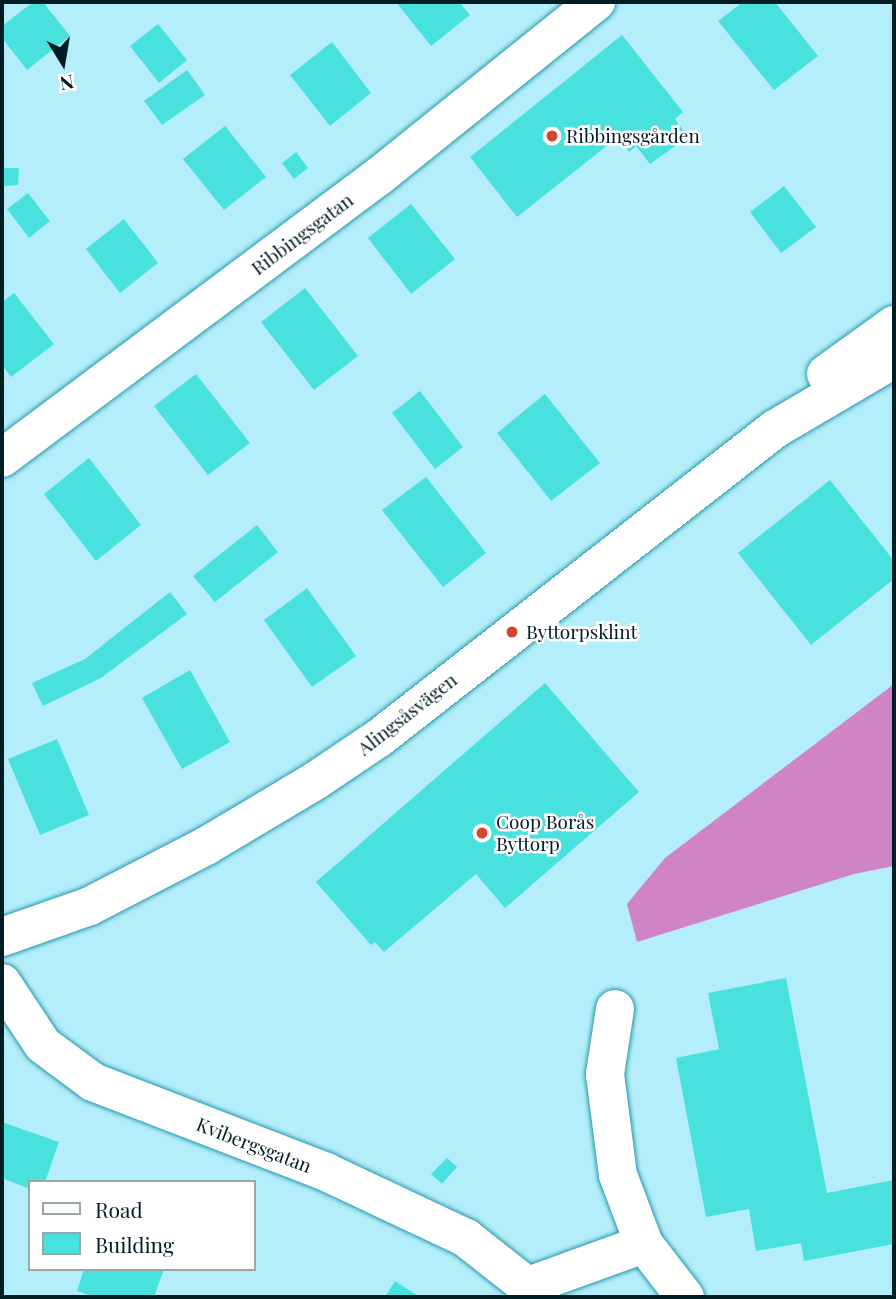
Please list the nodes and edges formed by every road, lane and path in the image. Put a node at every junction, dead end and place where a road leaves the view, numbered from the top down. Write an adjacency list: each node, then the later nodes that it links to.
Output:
1 (597, 2): 6 (street, Ribbingsgatan)
2 (894, 325): 5 (street, Alingsåsvägen)
3 (894, 359): 5 (street, Alingsåsvägen)
4 (894, 384): 5 (street, Alingsåsvägen)
5 (775, 429): 7 (street, Alingsåsvägen)
6 (2, 458)
7 (2, 937)
8 (2, 983): 11 (street, Kvibergsgatan)
9 (615, 1009): 10 (street)
10 (644, 1244): 11 (street, Kvibergsgatan); 12 (street)
11 (534, 1292)
12 (685, 1297)

